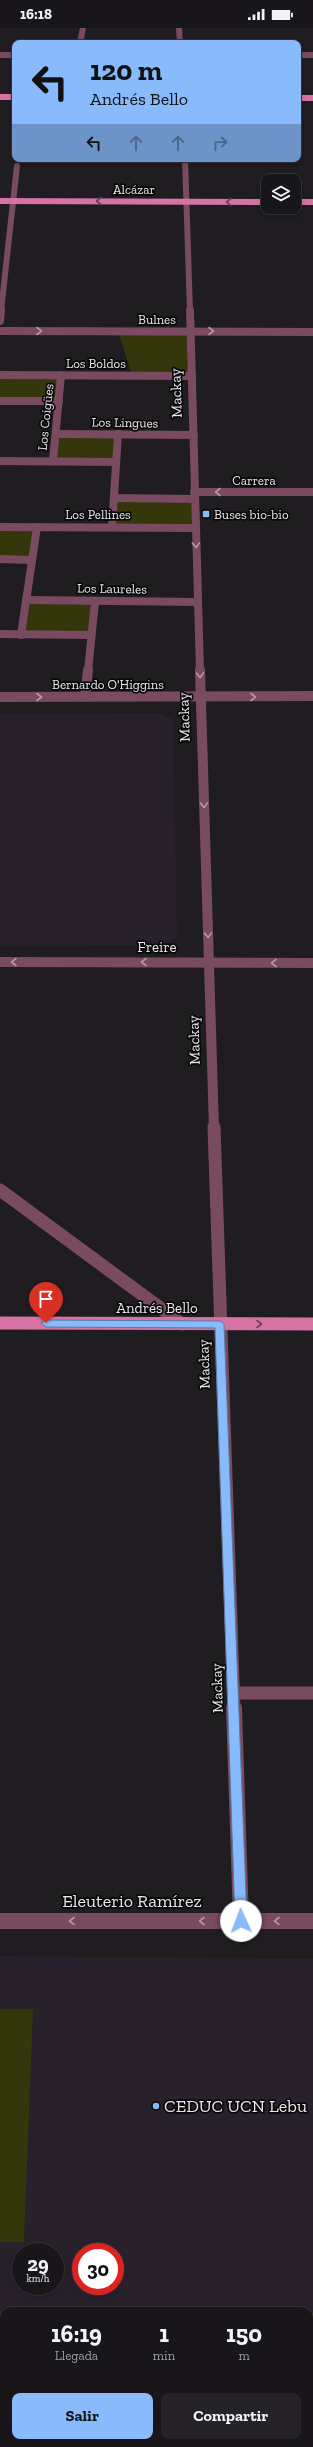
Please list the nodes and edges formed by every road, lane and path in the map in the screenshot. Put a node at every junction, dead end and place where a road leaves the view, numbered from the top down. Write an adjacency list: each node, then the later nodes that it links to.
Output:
1 (83, 28): 3 (street)
2 (179, 28): 4 (street)
3 (81, 40)
4 (180, 40)
5 (0, 55): 6 (street)
6 (12, 55)
7 (301, 55): 8 (street)
8 (313, 55)
9 (0, 97): 10 (main road)
10 (12, 97)
11 (301, 98): 12 (main road)
12 (313, 98)
13 (185, 162): 17 (street, Mackay)
14 (17, 166): 16 (street)
15 (0, 201): 16 (main road, Alcázar)
16 (13, 201): 17 (main road, Alcázar, one-way to 16); 21 (street)
17 (186, 202): 18 (main road, Alcázar, one-way to 17); 23 (street, Mackay)
18 (261, 202)
19 (301, 202): 20 (main road)
20 (313, 202)
21 (0, 321)
22 (0, 331): 23 (street, Bulnes, one-way to 23)
23 (191, 332): 24 (street, Bulnes, one-way to 24); 27 (street, Mackay)
24 (313, 332)
25 (0, 375): 26 (street, Los Boldos)
26 (61, 375): 27 (street, Los Boldos); 29 (street, Los Coigües)
27 (192, 376): 32 (street, Mackay)
28 (0, 401): 29 (street)
29 (59, 401): 30 (street, Los Coigües)
30 (56, 434): 31 (street, Los Lingues); 34 (street, Los Coigües)
31 (118, 434): 32 (street, Los Lingues); 35 (street)
32 (194, 435): 37 (street, Mackay)
33 (0, 461): 34 (street)
34 (53, 461): 35 (street)
35 (116, 462): 38 (street)
36 (313, 492): 37 (street, Carrera, one-way to 37)
37 (194, 496): 38 (street, Los Pellines); 42 (street, Mackay)
38 (114, 498): 41 (street)
39 (0, 527): 40 (street, Los Pellines)
40 (37, 527): 41 (street, Los Pellines); 44 (street)
41 (112, 527): 42 (street, Los Pellines)
42 (195, 528): 47 (street, Mackay, one-way to 47)
43 (0, 559): 44 (street)
44 (32, 560): 45 (street)
45 (26, 600): 46 (street, Los Laureles); 49 (street)
46 (95, 601): 47 (street, Los Laureles); 50 (street)
47 (198, 602): 54 (street, Mackay, one-way to 54)
48 (0, 634): 49 (street)
49 (21, 634): 50 (street)
50 (92, 635): 53 (street)
51 (313, 696): 54 (street, Bernardo O'Higgins, one-way to 51)
52 (0, 697): 53 (street, Bernardo O'Higgins, one-way to 53)
53 (85, 697): 54 (street, Bernardo O'Higgins)
54 (200, 697): 56 (street, Mackay, one-way to 56)
55 (0, 962): 56 (street, Freire, one-way to 55)
56 (208, 962): 57 (street, Freire, one-way to 56); 61 (street, Mackay)
57 (313, 963)
58 (0, 1190): 60 (street)
59 (0, 1323): 60 (main road, Andrés Bello)
60 (182, 1324): 61 (main road, Andrés Bello)
61 (220, 1324): 62 (main road, Andrés Bello, one-way to 62); 63 (street, Mackay)
62 (313, 1324)
63 (234, 1693): 64 (street); 67 (street, Mackay)
64 (313, 1693)
65 (313, 1920): 67 (street, Eleuterio Ramírez, one-way to 67)
66 (0, 1921): 67 (street, Eleuterio Ramírez, one-way to 66)
67 (241, 1921)

